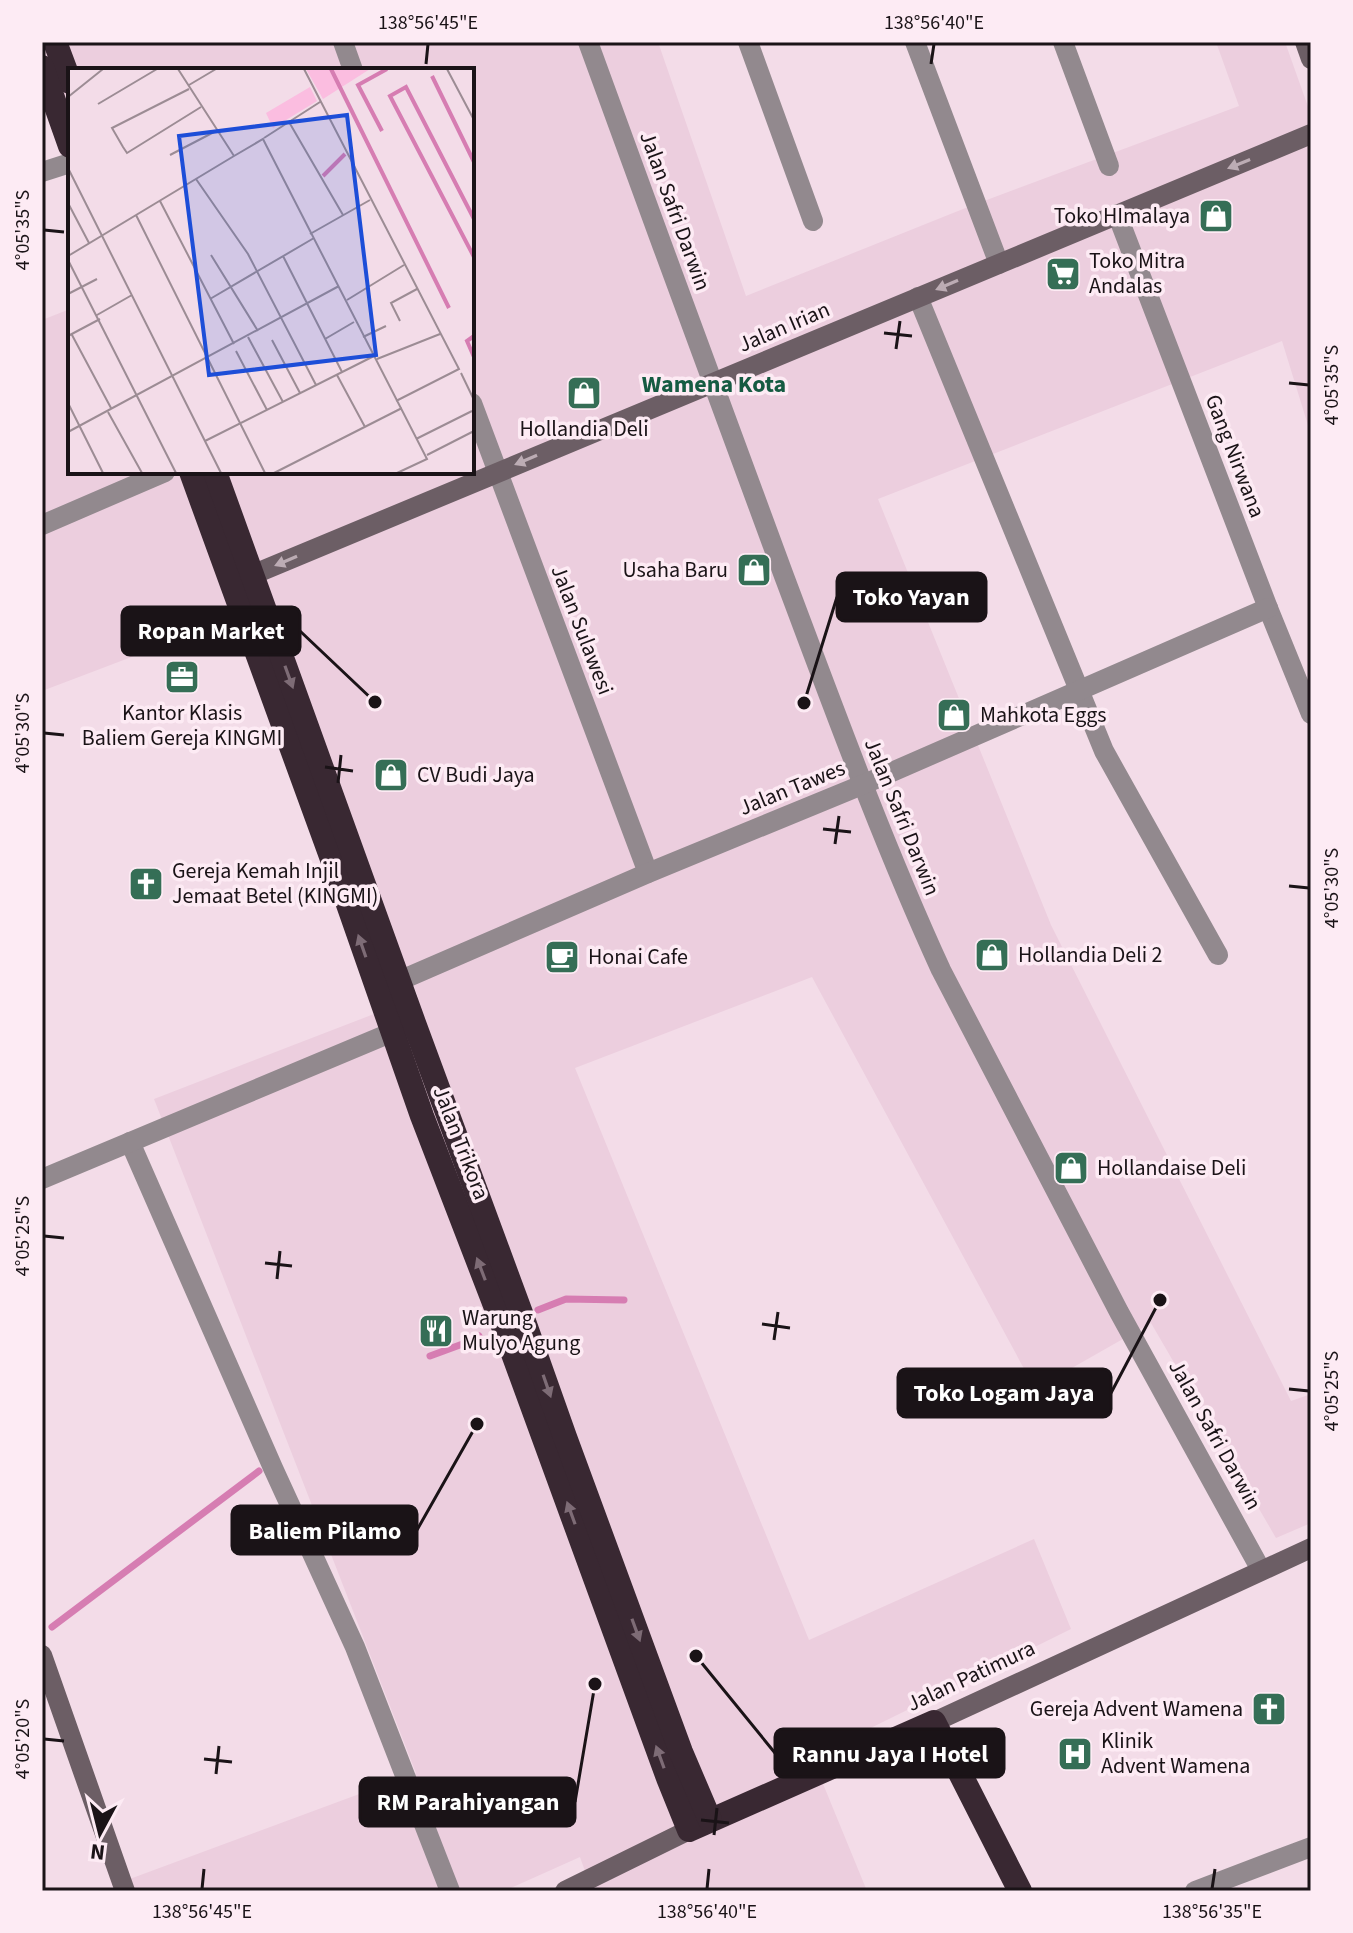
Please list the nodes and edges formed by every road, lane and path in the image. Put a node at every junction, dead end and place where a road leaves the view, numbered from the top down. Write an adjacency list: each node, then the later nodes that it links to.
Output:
1 (55, 42): 11 (highway)
2 (343, 42): 10 (street)
3 (588, 42): 21 (street, Jalan Safri Darwin)
4 (748, 42): 18 (street)
5 (915, 42): 19 (street)
6 (1063, 42): 15 (street)
7 (1305, 42): 8 (main road)
8 (1311, 59)
9 (42, 67): 13 (highway)
10 (352, 68)
11 (68, 77)
12 (1311, 134): 17 (main road, Jalan Irian, one-way to 17)
13 (68, 140)
14 (68, 164): 16 (street)
15 (1109, 166)
16 (42, 172)
17 (1117, 214): 19 (main road, Jalan Irian); 29 (street, Gang Nirwana)
18 (813, 221)
19 (999, 264): 20 (main road, Jalan Irian, one-way to 20)
20 (918, 297): 21 (main road, Jalan Irian); 30 (street)
21 (712, 383): 23 (main road, Jalan Irian, one-way to 23); 32 (street, Jalan Safri Darwin)
22 (474, 409): 23 (street, Jalan Sulawesi)
23 (497, 472): 28 (main road, Jalan Irian, one-way to 28); 33 (street, Jalan Sulawesi)
24 (160, 474): 27 (street)
25 (192, 474): 28 (highway, Jalan Trikora)
26 (216, 474): 28 (highway, Jalan Trikora)
27 (42, 525)
28 (242, 580): 35 (highway, Jalan Trikora)
29 (1268, 608): 30 (street, Jalan Tawes); 31 (street, Gang Nirwana)
30 (1079, 691): 32 (street, Jalan Tawes); 34 (street)
31 (1311, 714)
32 (862, 785): 33 (street, Jalan Tawes); 40 (street, Jalan Safri Darwin)
33 (648, 873): 35 (street, Jalan Tawes)
34 (1218, 955)
35 (388, 986): 36 (highway, Jalan Trikora)
36 (404, 1027): 37 (street); 43 (highway, Jalan Trikora)
37 (130, 1142): 38 (street); 46 (street)
38 (42, 1179)
39 (1311, 1548): 40 (main road, Jalan Patimura)
40 (1261, 1570): 42 (main road, Jalan Patimura)
41 (42, 1655): 45 (main road)
42 (934, 1722): 43 (highway, Jalan Patimura); 48 (highway)
43 (699, 1825): 47 (main road, Jalan Patimura)
44 (1311, 1847): 49 (street)
45 (125, 1891)
46 (450, 1891)
47 (565, 1891)
48 (1020, 1891)
49 (1195, 1891)

